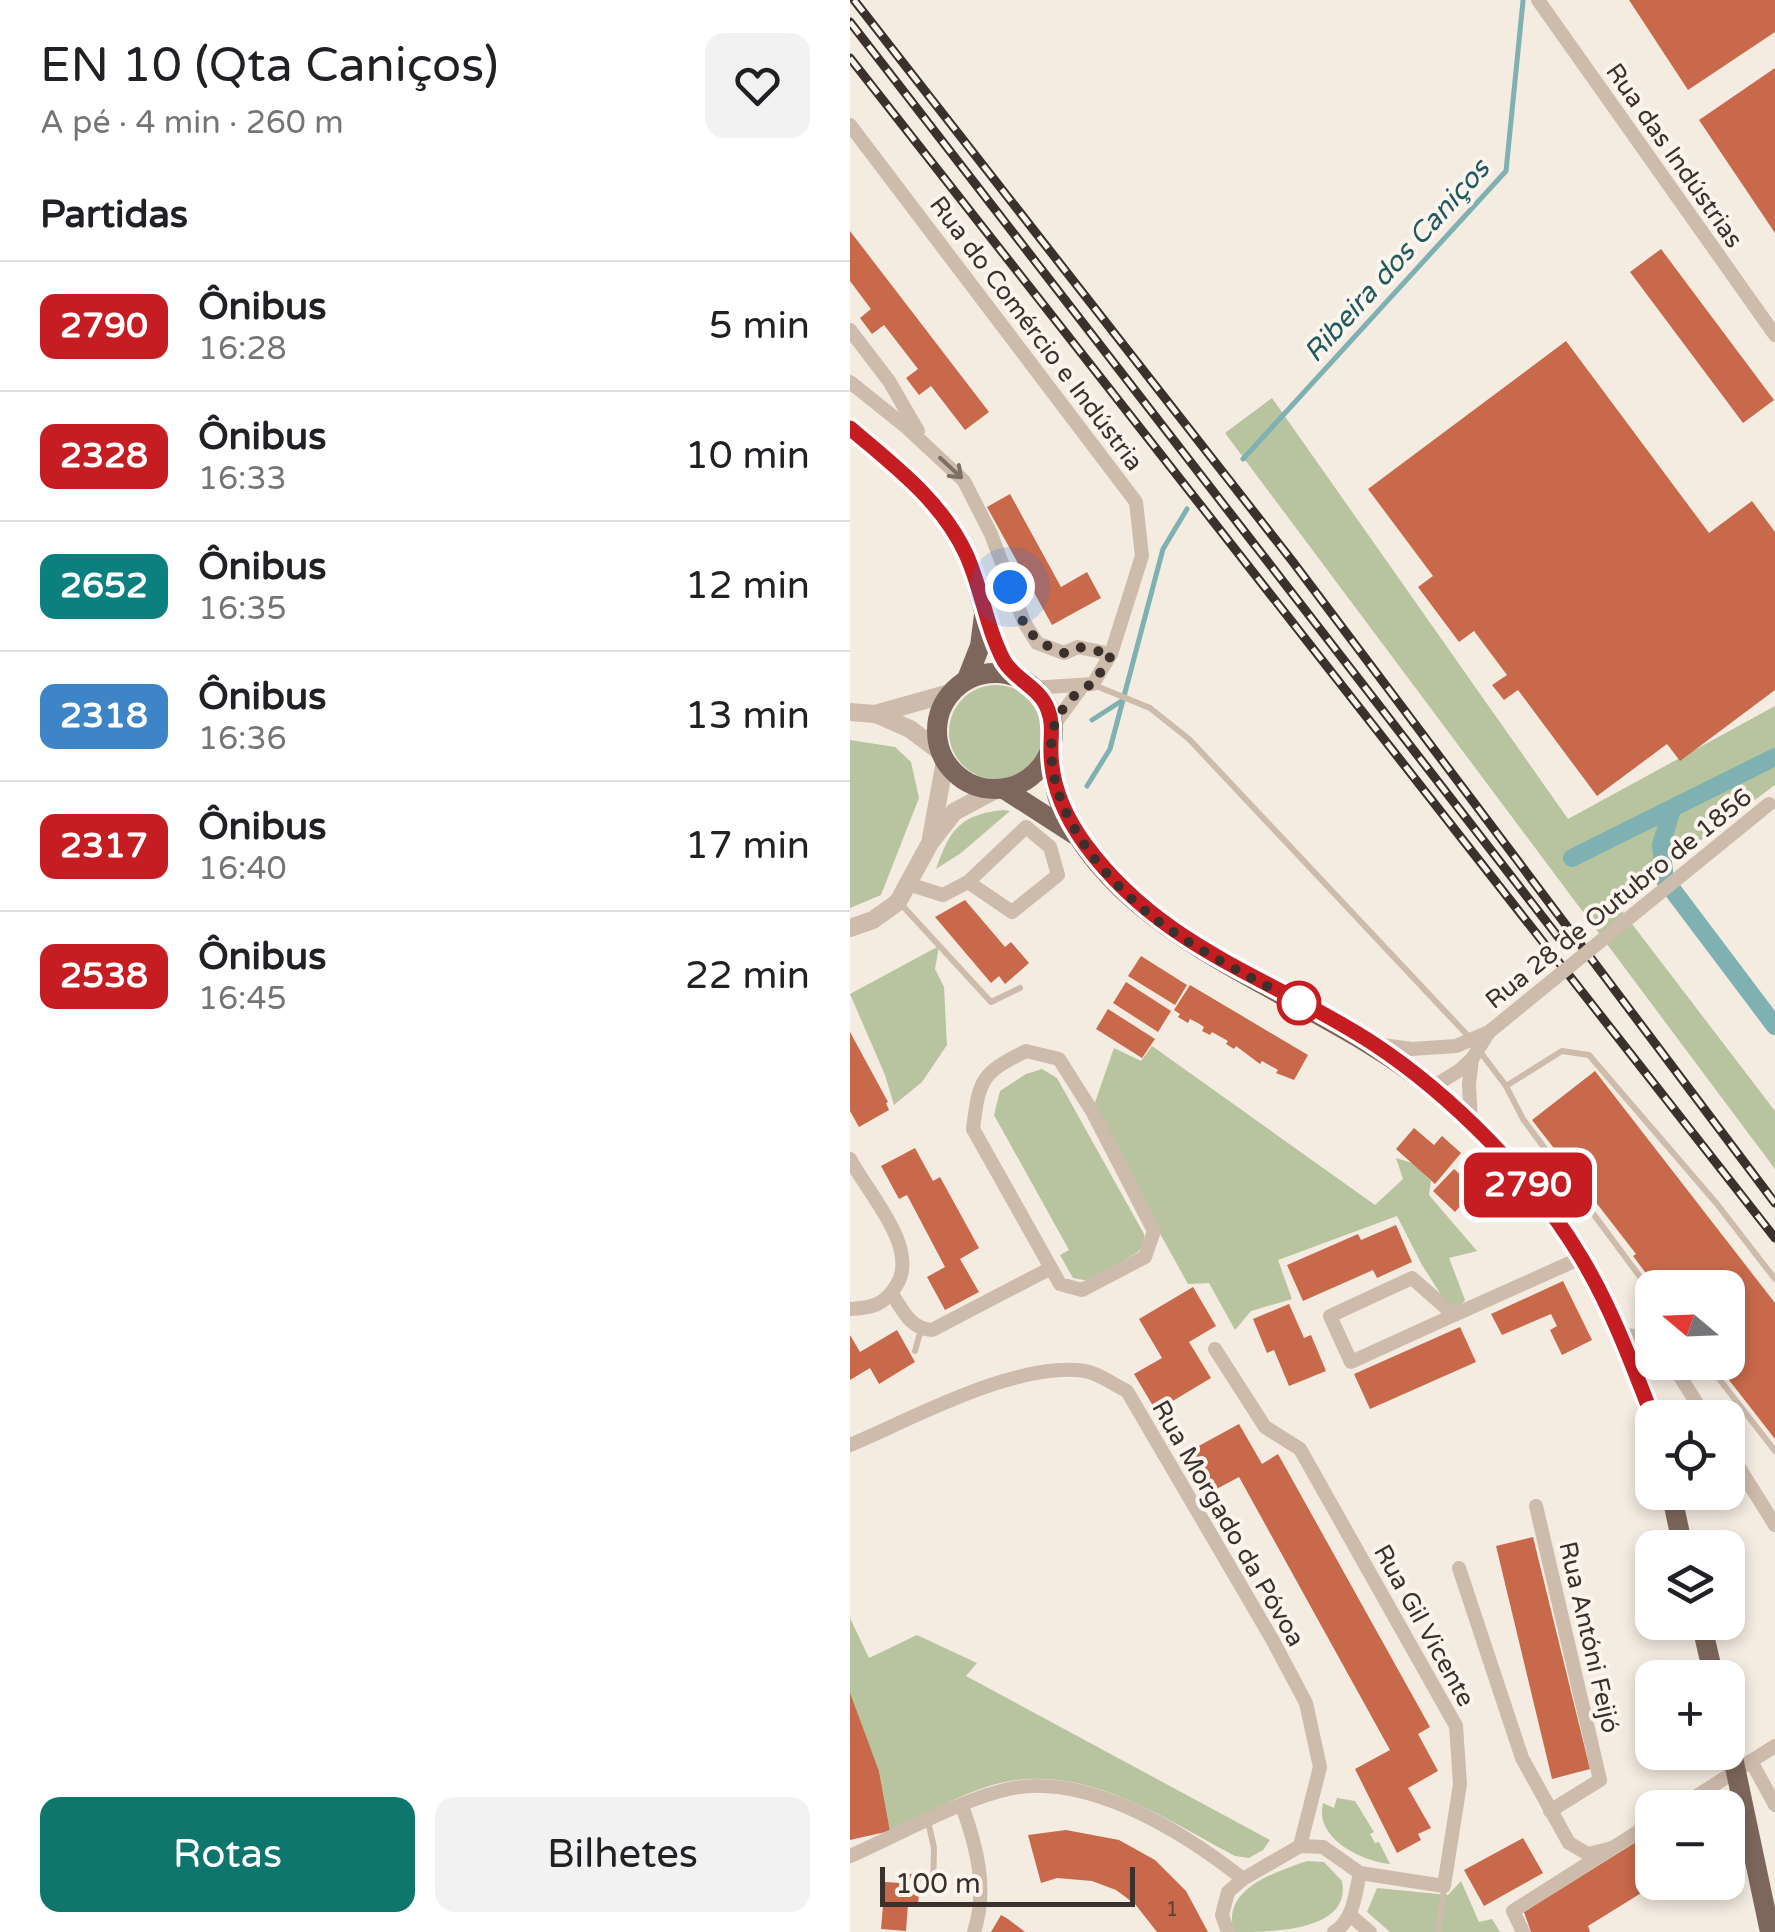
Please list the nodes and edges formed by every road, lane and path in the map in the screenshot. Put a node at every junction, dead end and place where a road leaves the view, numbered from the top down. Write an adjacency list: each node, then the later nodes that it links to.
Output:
1 (1538, 0): 4 (street, Rua das Indústrias)
2 (850, 124): 9 (street, Rua do Comércio e Indústria)
3 (850, 330): 7 (street)
4 (1775, 335)
5 (850, 382): 7 (street)
6 (850, 428): 8 (main road)
7 (926, 445): 9 (street, one-way to 9)
8 (984, 613): 10 (main road); 11 (main road)
9 (1112, 654): 12 (street, Rua do Comércio e Indústria)
10 (1012, 675): 11 (main road); 13 (main road)
11 (967, 679): 14 (main road)
12 (1087, 686): 13 (street); 17 (street, Rua do Comércio e Indústria); 32 (lane)
13 (1032, 688): 17 (main road)
14 (950, 694): 16 (street); 19 (main road)
15 (850, 712): 16 (street)
16 (875, 714): 19 (street)
17 (1053, 726): 18 (main road)
18 (1050, 748): 20 (main road); 22 (main road)
19 (942, 755): 20 (main road); 23 (street)
20 (1000, 789): 22 (main road); 23 (street)
21 (1772, 802): 29 (street, Rua 28 de Outubro de 1856, bridge)
22 (1083, 842): 30 (main road)
23 (930, 843): 25 (street)
24 (968, 882): 24 (street); 25 (street)
25 (908, 884): 26 (street)
26 (898, 902): 27 (street); 28 (lane)
27 (850, 928)
28 (1020, 988)
29 (1489, 1032): 30 (street, Rua 28 de Outubro de 1856, bridge); 31 (street, Rua 28 de Outubro de 1856, bridge)
30 (1373, 1044): 33 (main road)
31 (1472, 1059): 33 (street, Rua 28 de Outubro de 1856, bridge); 34 (street, Rua 28 de Outubro de 1856)
32 (1506, 1086): 38 (lane); 39 (lane)
33 (1431, 1088): 34 (main road)
34 (1471, 1124): 36 (main road)
35 (851, 1162): 40 (street)
36 (1582, 1258): 42 (street); 44 (main road)
37 (1051, 1268): 37 (street); 43 (street)
38 (1635, 1270)
39 (1775, 1279)
40 (892, 1294): 41 (street); 43 (street)
41 (850, 1309)
42 (1454, 1315): 42 (street)
43 (921, 1330): 47 (lane)
44 (1621, 1334): 45 (street); 49 (main road)
45 (1635, 1336)
46 (1215, 1349): 72 (street, Rua Gil Vicente)
47 (915, 1351)
48 (1720, 1380): 51 (lane)
49 (1646, 1400)
50 (850, 1445): 67 (street, Rua Morgado da Póvoa)
51 (1775, 1451)
52 (1745, 1477): 54 (street)
53 (1536, 1506): 64 (street, Rua Antóni Feijó)
54 (1775, 1524)
55 (1458, 1568): 64 (street)
56 (1775, 1746): 57 (street)
57 (1745, 1765)
58 (1745, 1767): 62 (street)
59 (1738, 1770): 61 (street)
60 (1745, 1770): 81 (main road)
61 (1706, 1790)
62 (1775, 1805)
63 (962, 1806): 65 (street); 71 (street); 75 (street)
64 (1550, 1811): 68 (street)
65 (928, 1821): 69 (street); 73 (lane)
66 (1635, 1834): 68 (street)
67 (1300, 1846): 70 (street); 71 (street)
68 (1612, 1848): 80 (street)
69 (850, 1856)
70 (1360, 1873): 72 (street); 74 (street)
71 (1244, 1879): 76 (street)
72 (1444, 1886): 79 (lane)
73 (926, 1890)
74 (1350, 1915): 77 (street); 78 (street)
75 (974, 1932)
76 (1228, 1932)
77 (1334, 1932)
78 (1370, 1932)
79 (1438, 1932)
80 (1523, 1932)
81 (1770, 1932)

